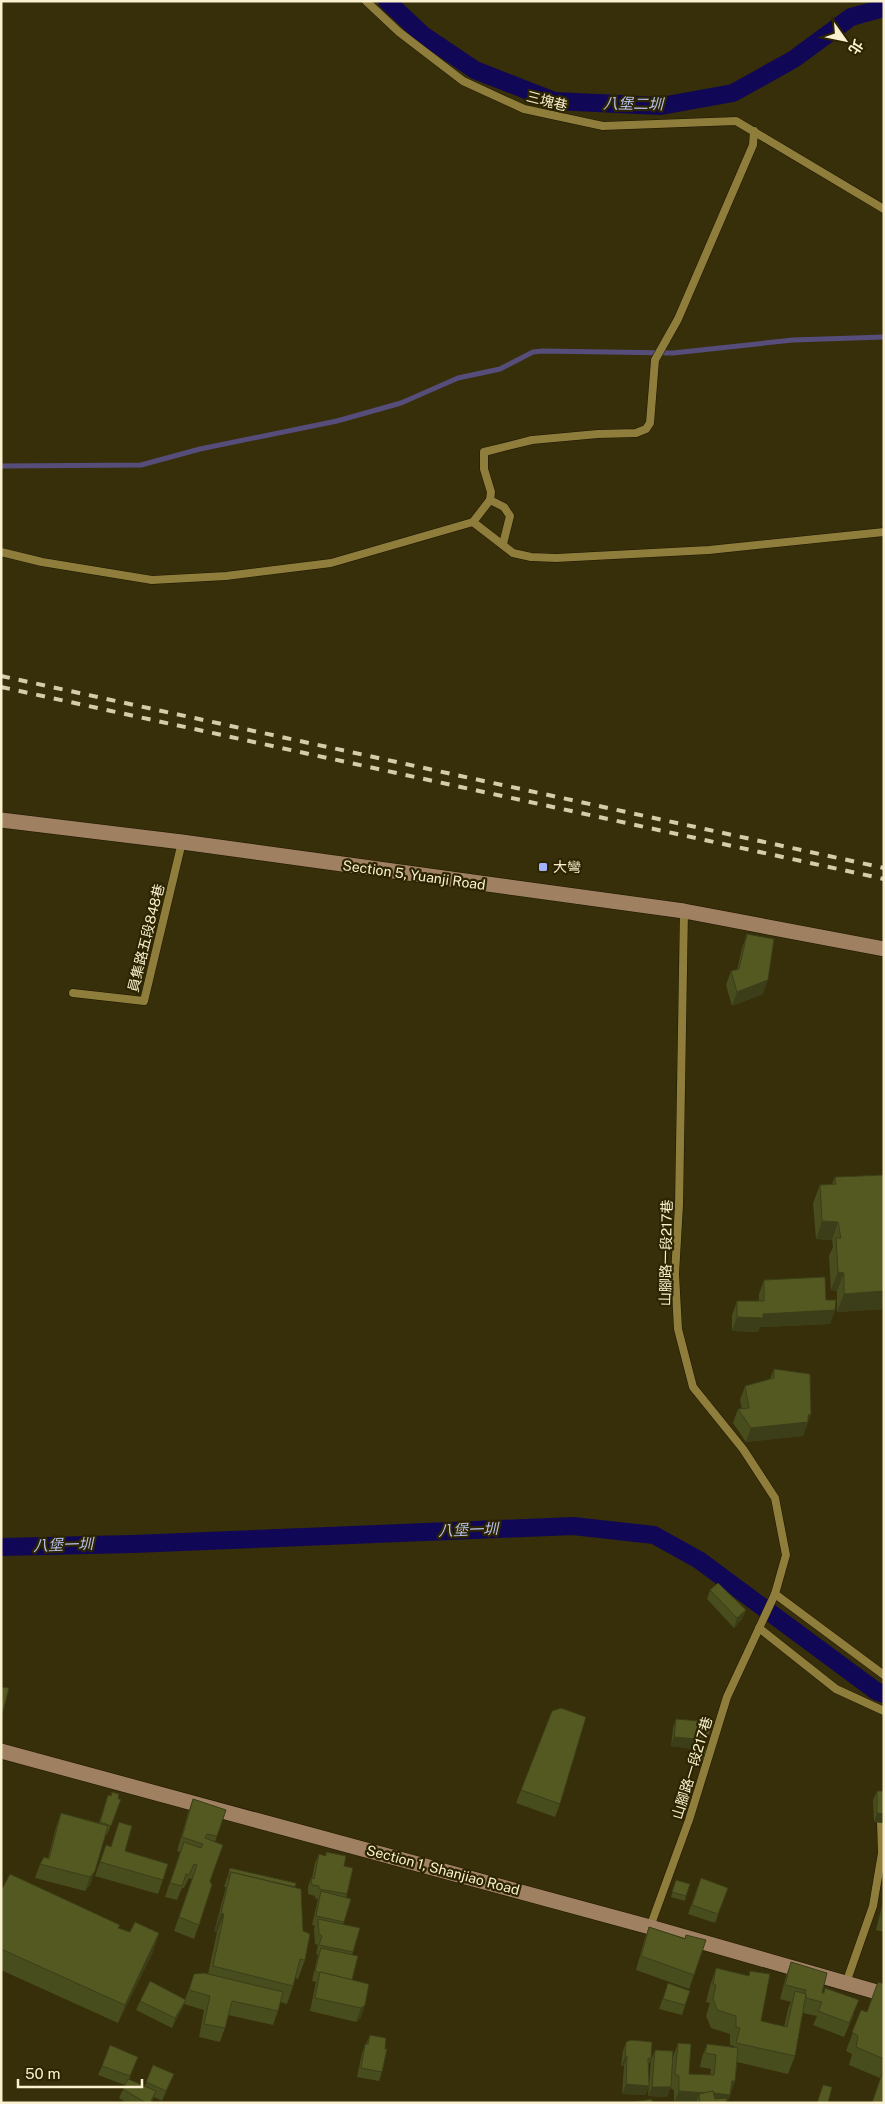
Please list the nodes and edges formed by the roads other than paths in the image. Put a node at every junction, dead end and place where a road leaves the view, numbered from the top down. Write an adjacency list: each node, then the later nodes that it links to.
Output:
1 (366, 1): 2 (lane, 三塊巷)
2 (754, 131): 3 (lane, 三塊巷); 4 (lane)
3 (884, 209)
4 (490, 500): 5 (lane); 7 (lane)
5 (473, 522): 7 (lane); 8 (lane)
6 (884, 532): 7 (lane)
7 (503, 544)
8 (1, 552)
9 (1, 820): 10 (main road, Section 5, Yuanji Road)
10 (182, 842): 11 (main road, Section 5, Yuanji Road); 13 (lane, 員集路五段848巷)
11 (684, 912): 12 (main road, Section 5, Yuanji Road); 14 (lane, 山腳路一段217巷)
12 (884, 949)
13 (73, 993)
14 (775, 1594): 15 (lane, 山腳路一段217巷); 16 (lane)
15 (758, 1628): 17 (lane); 20 (lane, 山腳路一段217巷)
16 (884, 1675)
17 (884, 1711)
18 (1, 1750): 20 (main road, Section 1, Shanjiao Road)
19 (881, 1823): 21 (lane)
20 (650, 1927): 21 (main road, Section 1, Shanjiao Road)
21 (846, 1983): 22 (main road, Section 1, Shanjiao Road)
22 (884, 1994)

